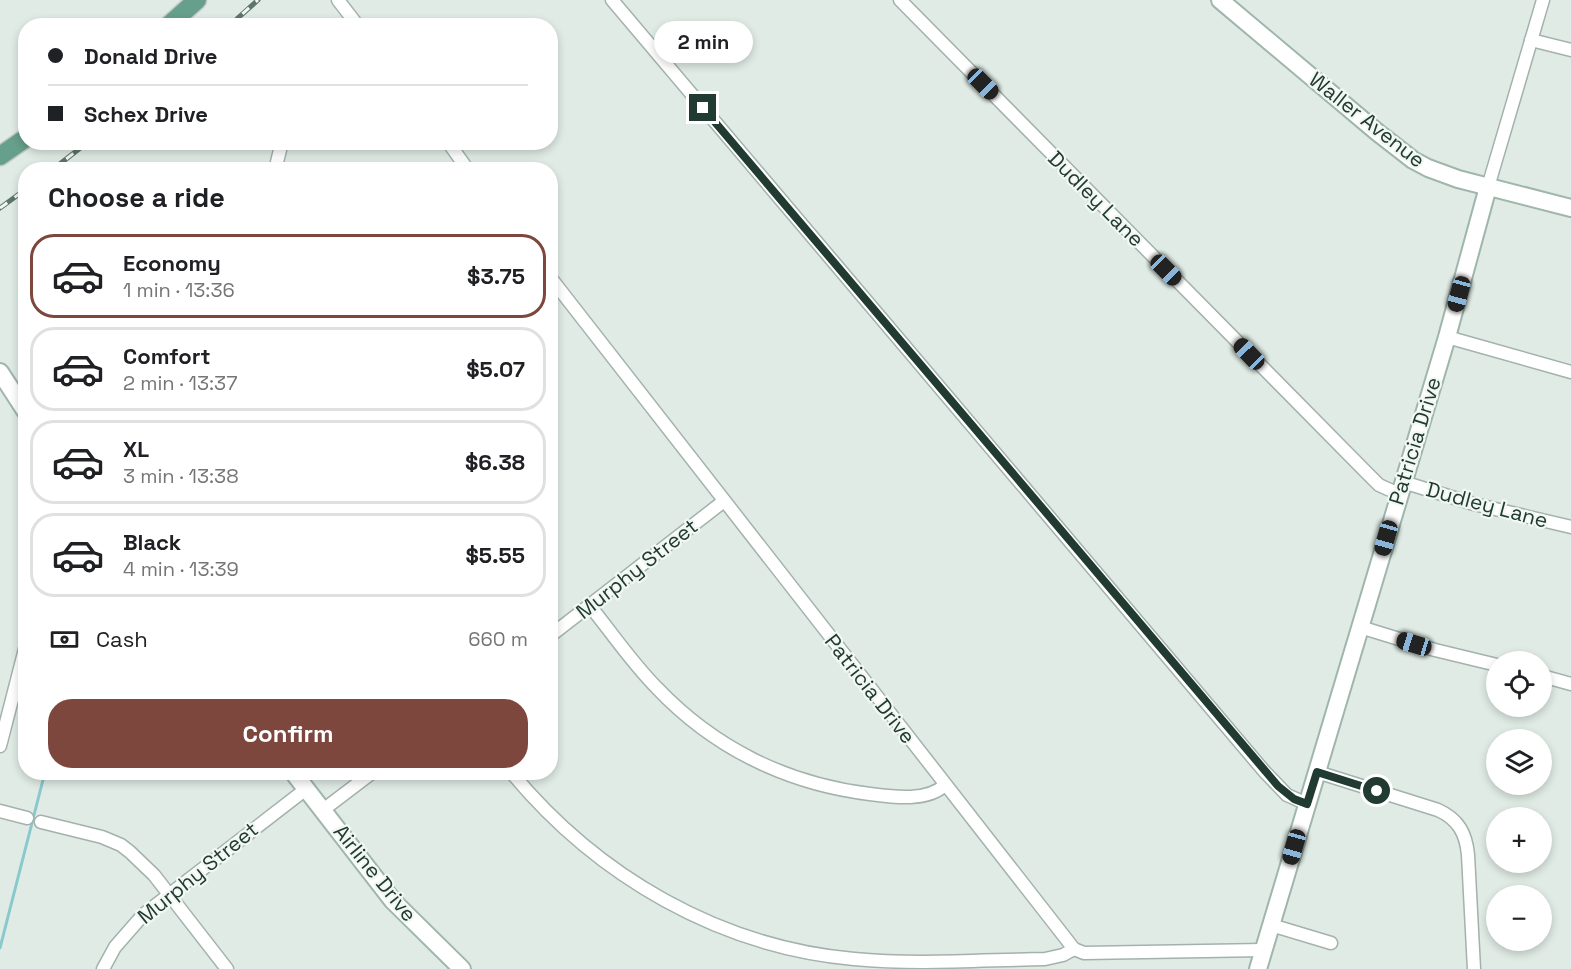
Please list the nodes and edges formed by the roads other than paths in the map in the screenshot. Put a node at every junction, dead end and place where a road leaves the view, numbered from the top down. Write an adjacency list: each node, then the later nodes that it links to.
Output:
1 (197, 0): 7 (main road)
2 (338, 0): 8 (street)
3 (612, 0): 37 (street)
4 (900, 0): 20 (street, Dudley Lane)
5 (1220, 0): 13 (street, Waller Avenue)
6 (1540, 2): 9 (street, Patricia Drive)
7 (177, 18)
8 (352, 18)
9 (1531, 39): 10 (street); 13 (street, Patricia Drive)
10 (1571, 50)
11 (18, 144): 12 (main road)
12 (0, 156)
13 (1488, 187): 14 (street, Waller Avenue); 16 (street, Patricia Drive)
14 (1571, 208)
15 (558, 287): 21 (street, Patricia Drive)
16 (1447, 337): 18 (street); 20 (street, Patricia Drive)
17 (0, 372): 19 (street)
18 (1571, 372)
19 (18, 400)
20 (1401, 488): 22 (street, Dudley Lane); 24 (street, Patricia Drive)
21 (724, 501): 23 (street, Murphy Street); 35 (street, Patricia Drive)
22 (1571, 528)
23 (590, 606): 25 (street, Murphy Street); 35 (street)
24 (1360, 627): 26 (street); 31 (street, Patricia Drive)
25 (558, 630)
26 (1486, 662)
27 (18, 676): 30 (street)
28 (1552, 679): 29 (street)
29 (1571, 684)
30 (0, 746)
31 (1317, 772): 37 (street, Patricia Drive); 51 (street)
32 (299, 780): 36 (street, Airline Drive)
33 (362, 780): 38 (street)
34 (518, 780): 45 (street)
35 (945, 785): 45 (street, Patricia Drive)
36 (306, 789): 38 (street, Airline Drive); 42 (street, Murphy Street)
37 (1307, 804): 43 (street, Patricia Drive)
38 (323, 810): 49 (street, Airline Drive)
39 (0, 811): 40 (street)
40 (27, 818)
41 (41, 822): 42 (street)
42 (168, 894): 47 (street, Murphy Street); 48 (street)
43 (1271, 925): 44 (street); 46 (street, Patricia Drive)
44 (1331, 943)
45 (1074, 949): 46 (street)
46 (1264, 950): 50 (street, Patricia Drive)
47 (103, 969)
48 (228, 969)
49 (462, 969)
50 (1258, 969)
51 (1474, 969)

